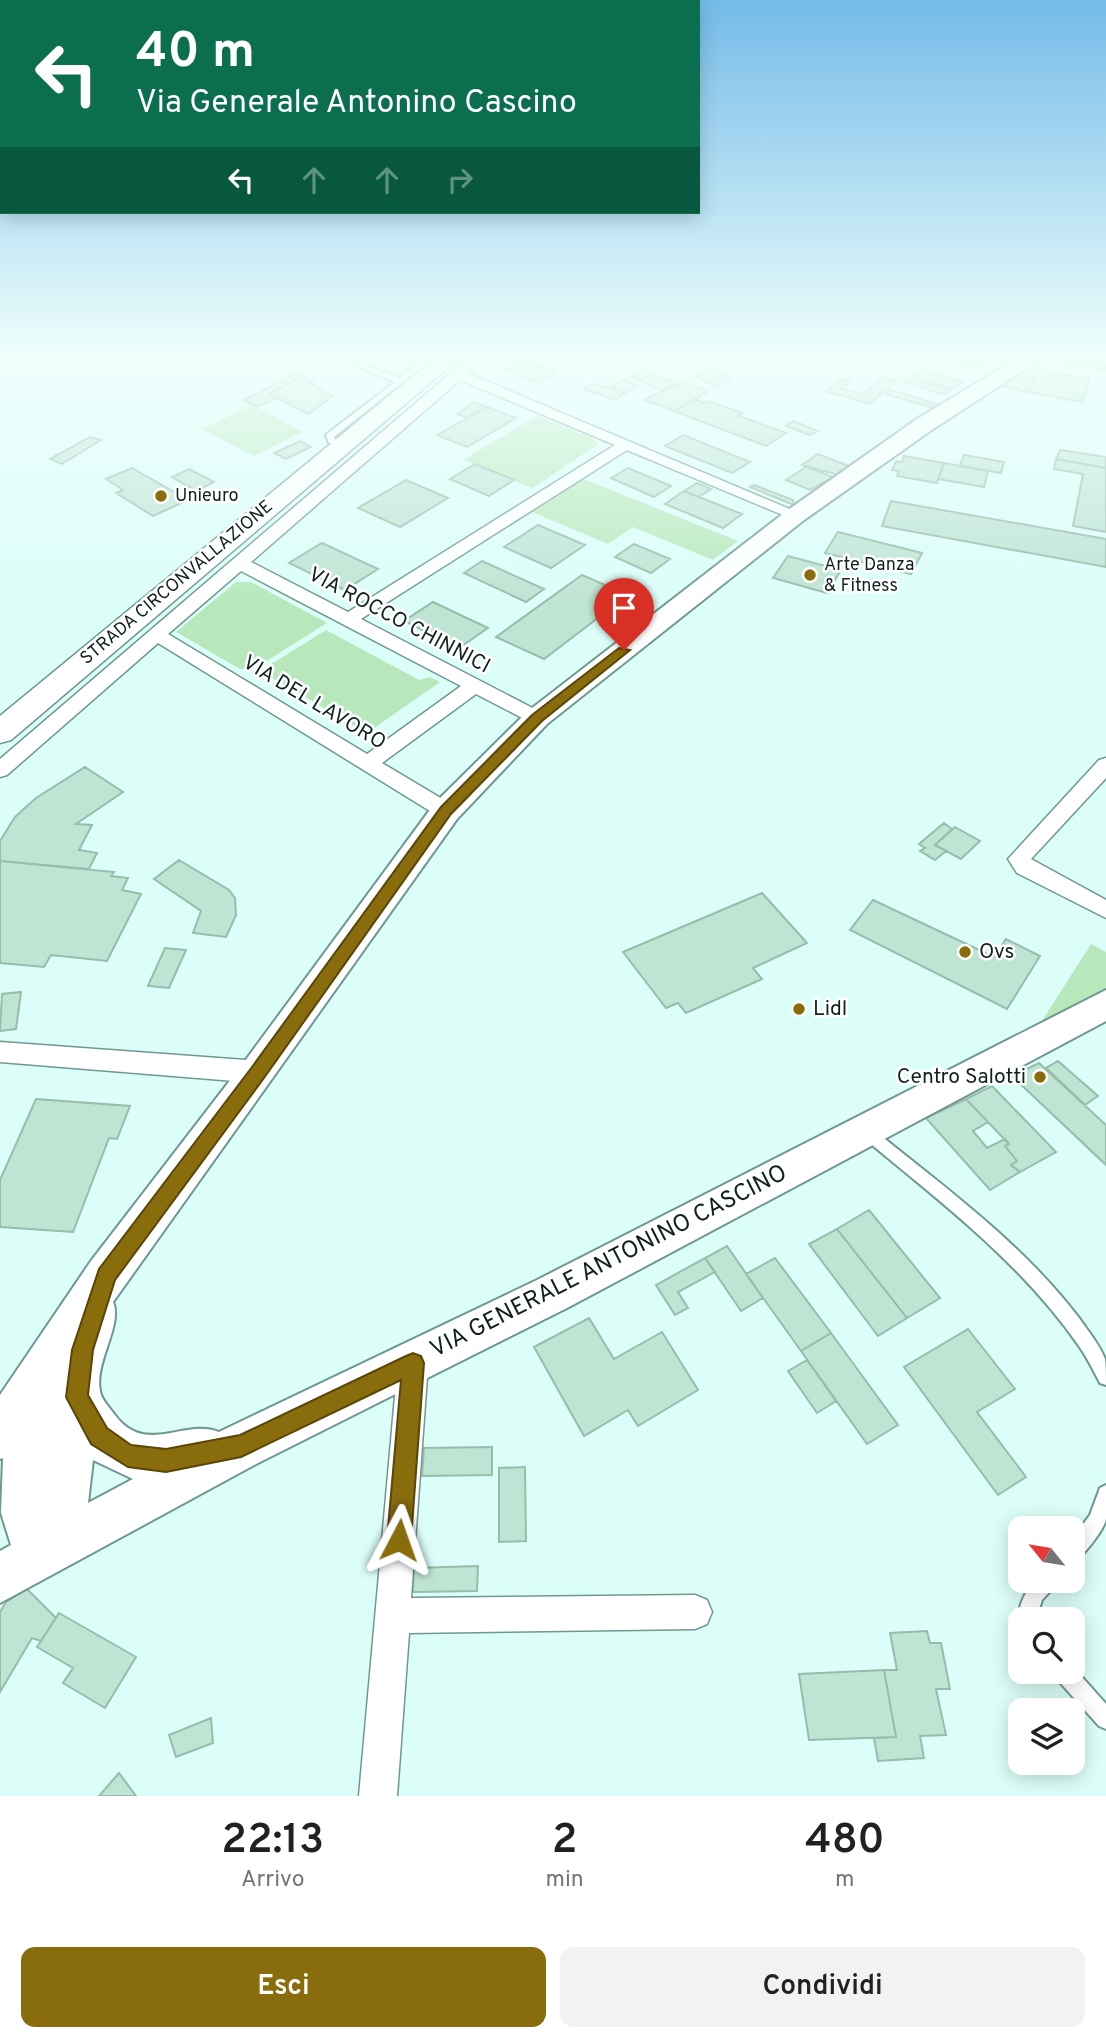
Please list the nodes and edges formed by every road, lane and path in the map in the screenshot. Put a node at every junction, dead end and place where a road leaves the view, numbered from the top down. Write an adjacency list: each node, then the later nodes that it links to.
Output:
1 (332, 438): 7 (lane)
2 (354, 438): 7 (main road, STRADA CIRCONVALLAZIONE)
3 (376, 438): 9 (street)
4 (613, 438): 6 (street)
5 (905, 438): 8 (street)
6 (626, 444): 8 (street); 10 (street)
7 (344, 445): 14 (main road, STRADA CIRCONVALLAZIONE)
8 (796, 515): 13 (street)
9 (240, 564): 10 (street, VIA ROCCO CHINNICI); 11 (street)
10 (348, 620): 12 (street, VIA ROCCO CHINNICI)
11 (157, 635): 15 (street, VIA DEL LAVORO); 17 (street)
12 (474, 686): 13 (street, VIA ROCCO CHINNICI); 15 (street)
13 (537, 718): 18 (street)
14 (0, 733)
15 (369, 762): 18 (street, VIA DEL LAVORO)
16 (1106, 765): 19 (street)
17 (0, 770)
18 (446, 811): 22 (street)
19 (1106, 910)
20 (1106, 1004): 23 (street, VIA GENERALE ANTONINO CASCINO)
21 (0, 1052): 22 (street)
22 (258, 1072): 26 (street)
23 (863, 1129): 24 (street, VIA GENERALE ANTONINO CASCINO); 25 (lane)
24 (413, 1363): 28 (street, VIA GENERALE ANTONINO CASCINO); 34 (street)
25 (1106, 1377)
26 (59, 1385): 27 (street); 28 (street); 31 (street)
27 (0, 1436)
28 (241, 1446): 31 (street, VIA GENERALE ANTONINO CASCINO)
29 (1106, 1494): 30 (lane)
30 (1085, 1536)
31 (51, 1549): 32 (street, VIA GENERALE ANTONINO CASCINO)
32 (0, 1578)
33 (695, 1612): 34 (street)
34 (393, 1616): 37 (street)
35 (1075, 1684): 36 (lane)
36 (1106, 1719)
37 (378, 1796)

